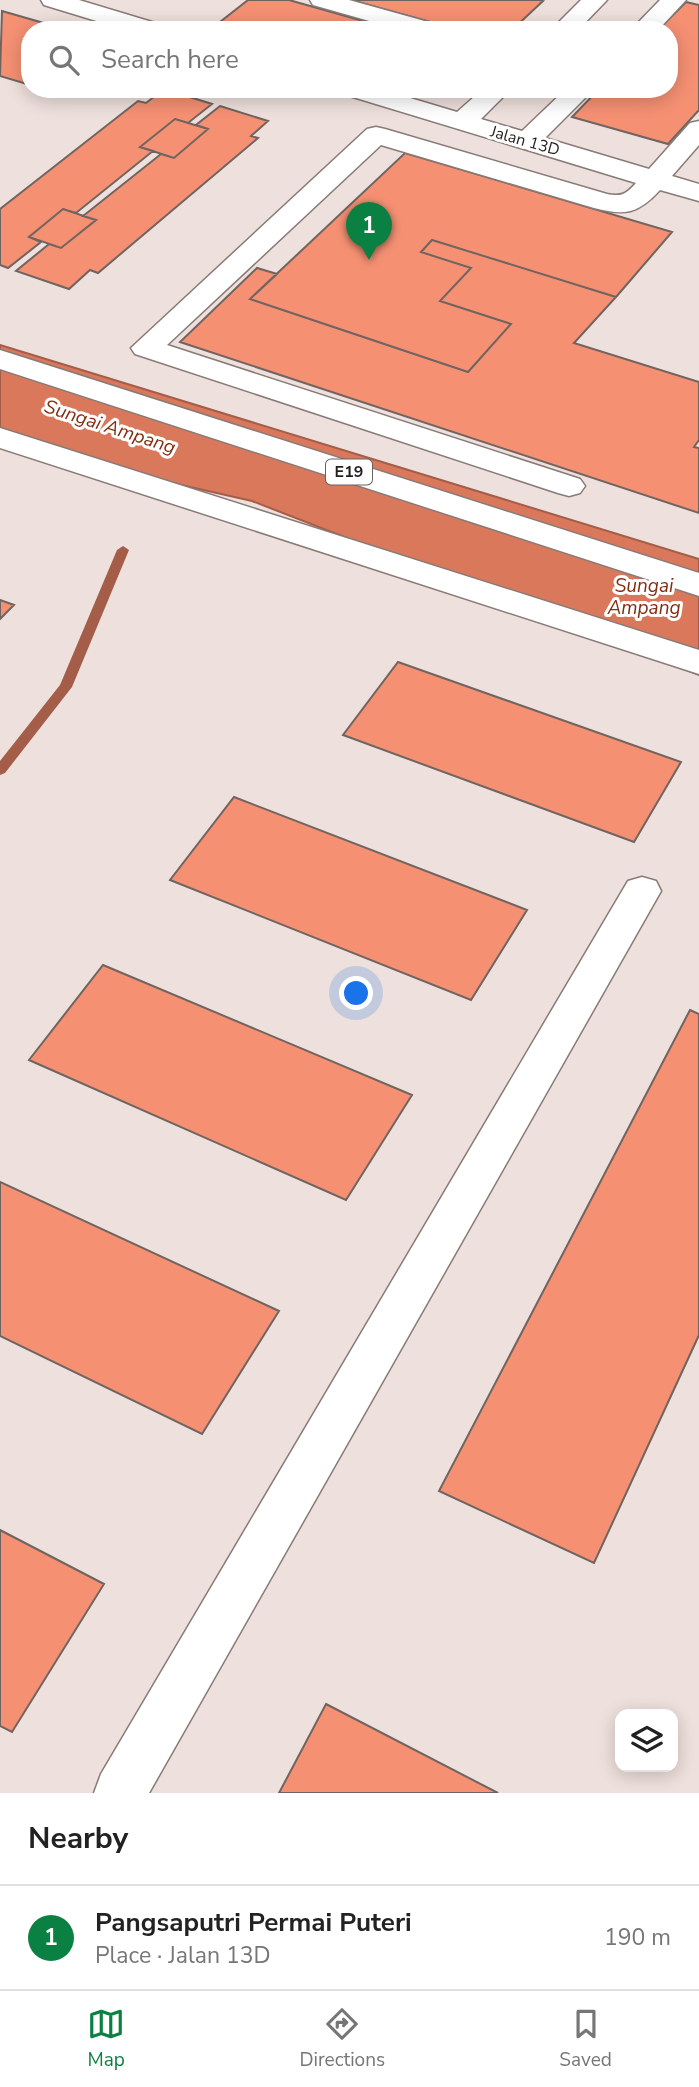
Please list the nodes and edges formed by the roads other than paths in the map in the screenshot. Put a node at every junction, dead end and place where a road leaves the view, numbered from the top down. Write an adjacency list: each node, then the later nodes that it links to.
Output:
1 (53, 0): 5 (main road)
2 (322, 0): 6 (main road)
3 (595, 0): 7 (main road)
4 (674, 0): 8 (main road)
5 (123, 21)
6 (398, 21)
7 (573, 21)
8 (652, 21)
9 (382, 98): 12 (main road, Jalan 13D)
10 (488, 98): 12 (main road)
11 (572, 98): 14 (main road)
12 (462, 122): 14 (main road, Jalan 13D)
13 (699, 128): 15 (main road)
14 (527, 141): 16 (main road, Jalan 13D)
15 (688, 156): 18 (main road)
16 (595, 162): 17 (main road); 18 (main road, Jalan 13D)
17 (475, 164): 18 (main road); 22 (main road)
18 (652, 179): 19 (main road, Jalan 13D)
19 (699, 193)
20 (0, 359): 23 (main road, E19)
21 (0, 438): 24 (main road)
22 (569, 486)
23 (699, 585)
24 (699, 662)
25 (642, 891): 26 (main road)
26 (120, 1793)

